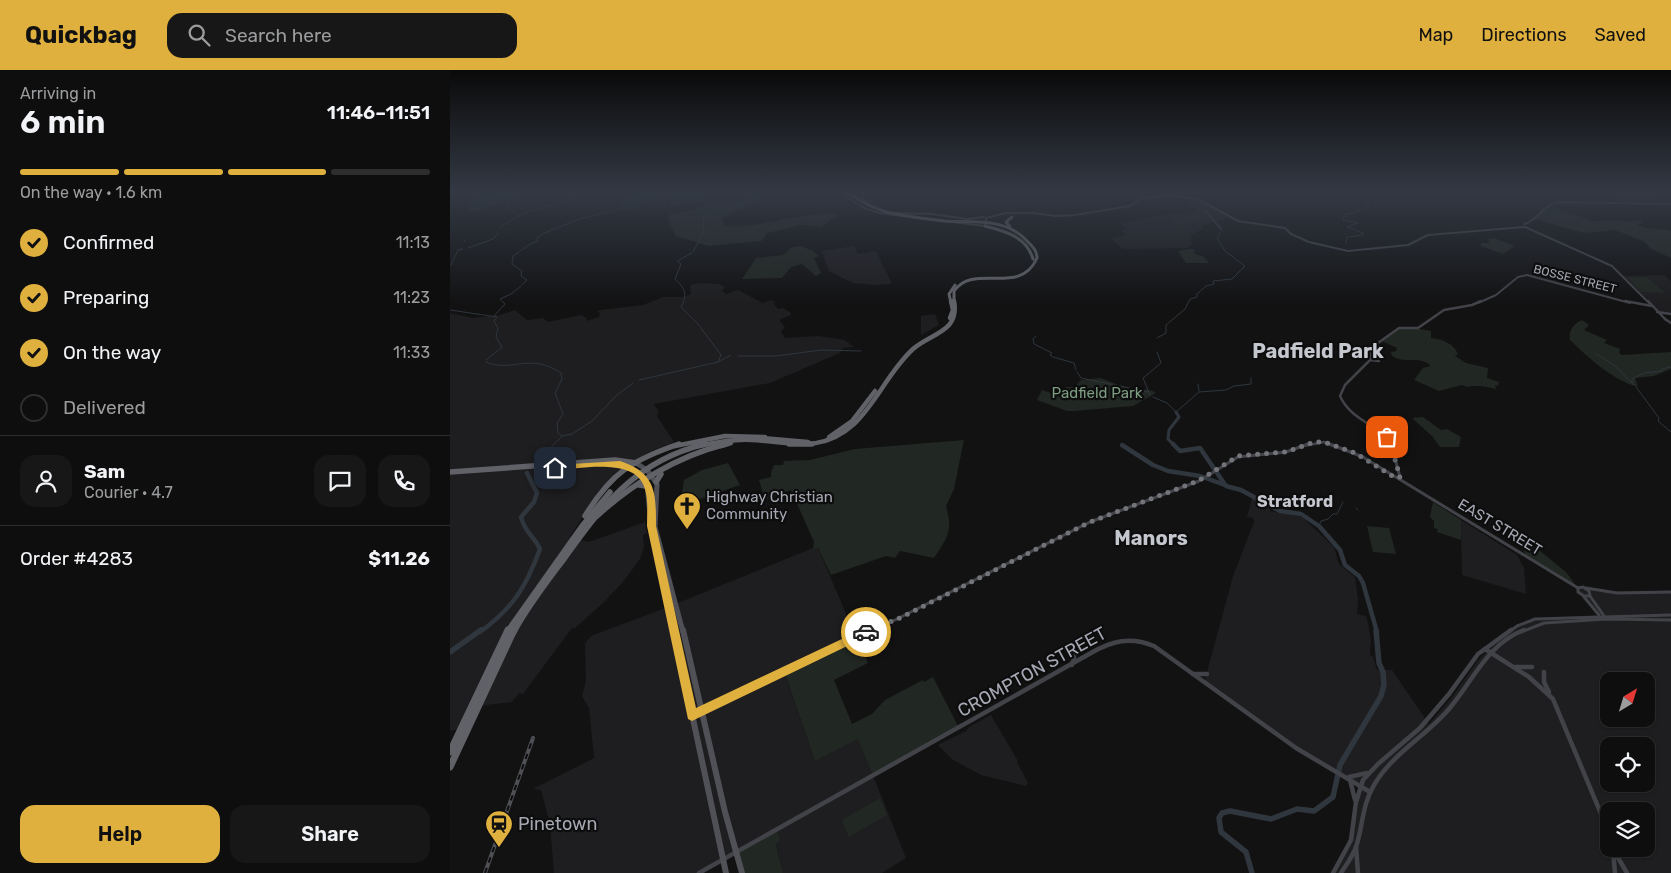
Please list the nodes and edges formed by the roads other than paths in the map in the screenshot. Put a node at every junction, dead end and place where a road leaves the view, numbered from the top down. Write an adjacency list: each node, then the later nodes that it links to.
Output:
1 (1000, 229): 7 (highway)
2 (1009, 229): 7 (highway)
3 (1014, 229): 15 (highway)
4 (1286, 229): 5 (street)
5 (1483, 229)
6 (1532, 229): 8 (street)
7 (1033, 259): 14 (highway)
8 (1651, 306): 9 (street); 12 (street, BOSSE STREET)
9 (1657, 312): 10 (street); 11 (street)
10 (1671, 314)
11 (1671, 323)
12 (1371, 359): 13 (street); 24 (street)
13 (1380, 361)
14 (780, 440): 16 (highway); 19 (highway)
15 (766, 442): 19 (highway); 26 (highway)
16 (647, 458): 17 (highway); 18 (highway)
17 (620, 462): 18 (highway); 20 (highway); 21 (highway); 22 (highway); 22 (highway)
18 (636, 463): 20 (highway); 26 (main road)
19 (649, 465): 23 (highway)
20 (629, 467): 21 (highway); 25 (main road)
21 (620, 472): 30 (highway)
22 (450, 474)
23 (635, 474): 30 (highway); 31 (highway)
24 (1398, 477): 32 (street, EAST STREET); 51 (street, EAST STREET)
25 (645, 480): 26 (highway); 27 (highway); 28 (main road)
26 (654, 480): 29 (main road)
27 (634, 486): 28 (highway); 31 (highway)
28 (649, 489): 29 (main road)
29 (658, 544): 51 (main road); 52 (main road)
30 (556, 563): 53 (highway)
31 (552, 576): 54 (highway)
32 (1578, 588): 33 (street); 36 (street)
33 (1586, 588): 34 (street); 37 (street)
34 (1598, 591): 35 (street); 37 (street)
35 (1671, 592)
36 (1582, 595): 37 (street); 39 (street)
37 (1591, 595): 39 (street)
38 (1671, 615): 39 (street)
39 (1603, 617): 40 (street); 41 (street); 43 (street)
40 (1671, 620)
41 (1485, 649): 43 (street); 55 (street)
42 (1072, 652): 44 (street)
43 (1490, 653): 45 (street); 58 (street)
44 (1071, 665): 48 (street, CROMPTON STREET); 62 (street, CROMPTON STREET)
45 (1512, 666): 46 (street); 50 (street)
46 (1532, 667)
47 (1544, 672): 50 (street)
48 (1193, 674): 49 (street); 56 (street, CROMPTON STREET)
49 (1207, 674)
50 (1553, 699): 60 (street)
51 (703, 710): 52 (street, EAST STREET); 62 (main road)
52 (692, 715): 65 (main road)
53 (450, 752)
54 (450, 767)
55 (1368, 773): 56 (street); 57 (street)
56 (1348, 777): 57 (street, CROMPTON STREET); 59 (street)
57 (1361, 785): 58 (street, CROMPTON STREET); 59 (street)
58 (1370, 792): 61 (street)
59 (1356, 802): 69 (street)
60 (1600, 811)
61 (1356, 847): 70 (street); 71 (street)
62 (737, 852): 65 (street, CROMPTON STREET); 68 (main road)
63 (1614, 857): 72 (street)
64 (1618, 857): 73 (street)
65 (724, 859): 66 (street, CROMPTON STREET); 67 (main road)
66 (699, 873)
67 (726, 873)
68 (742, 873)
69 (1333, 873)
70 (1341, 873)
71 (1358, 873)
72 (1615, 873)
73 (1627, 873)

